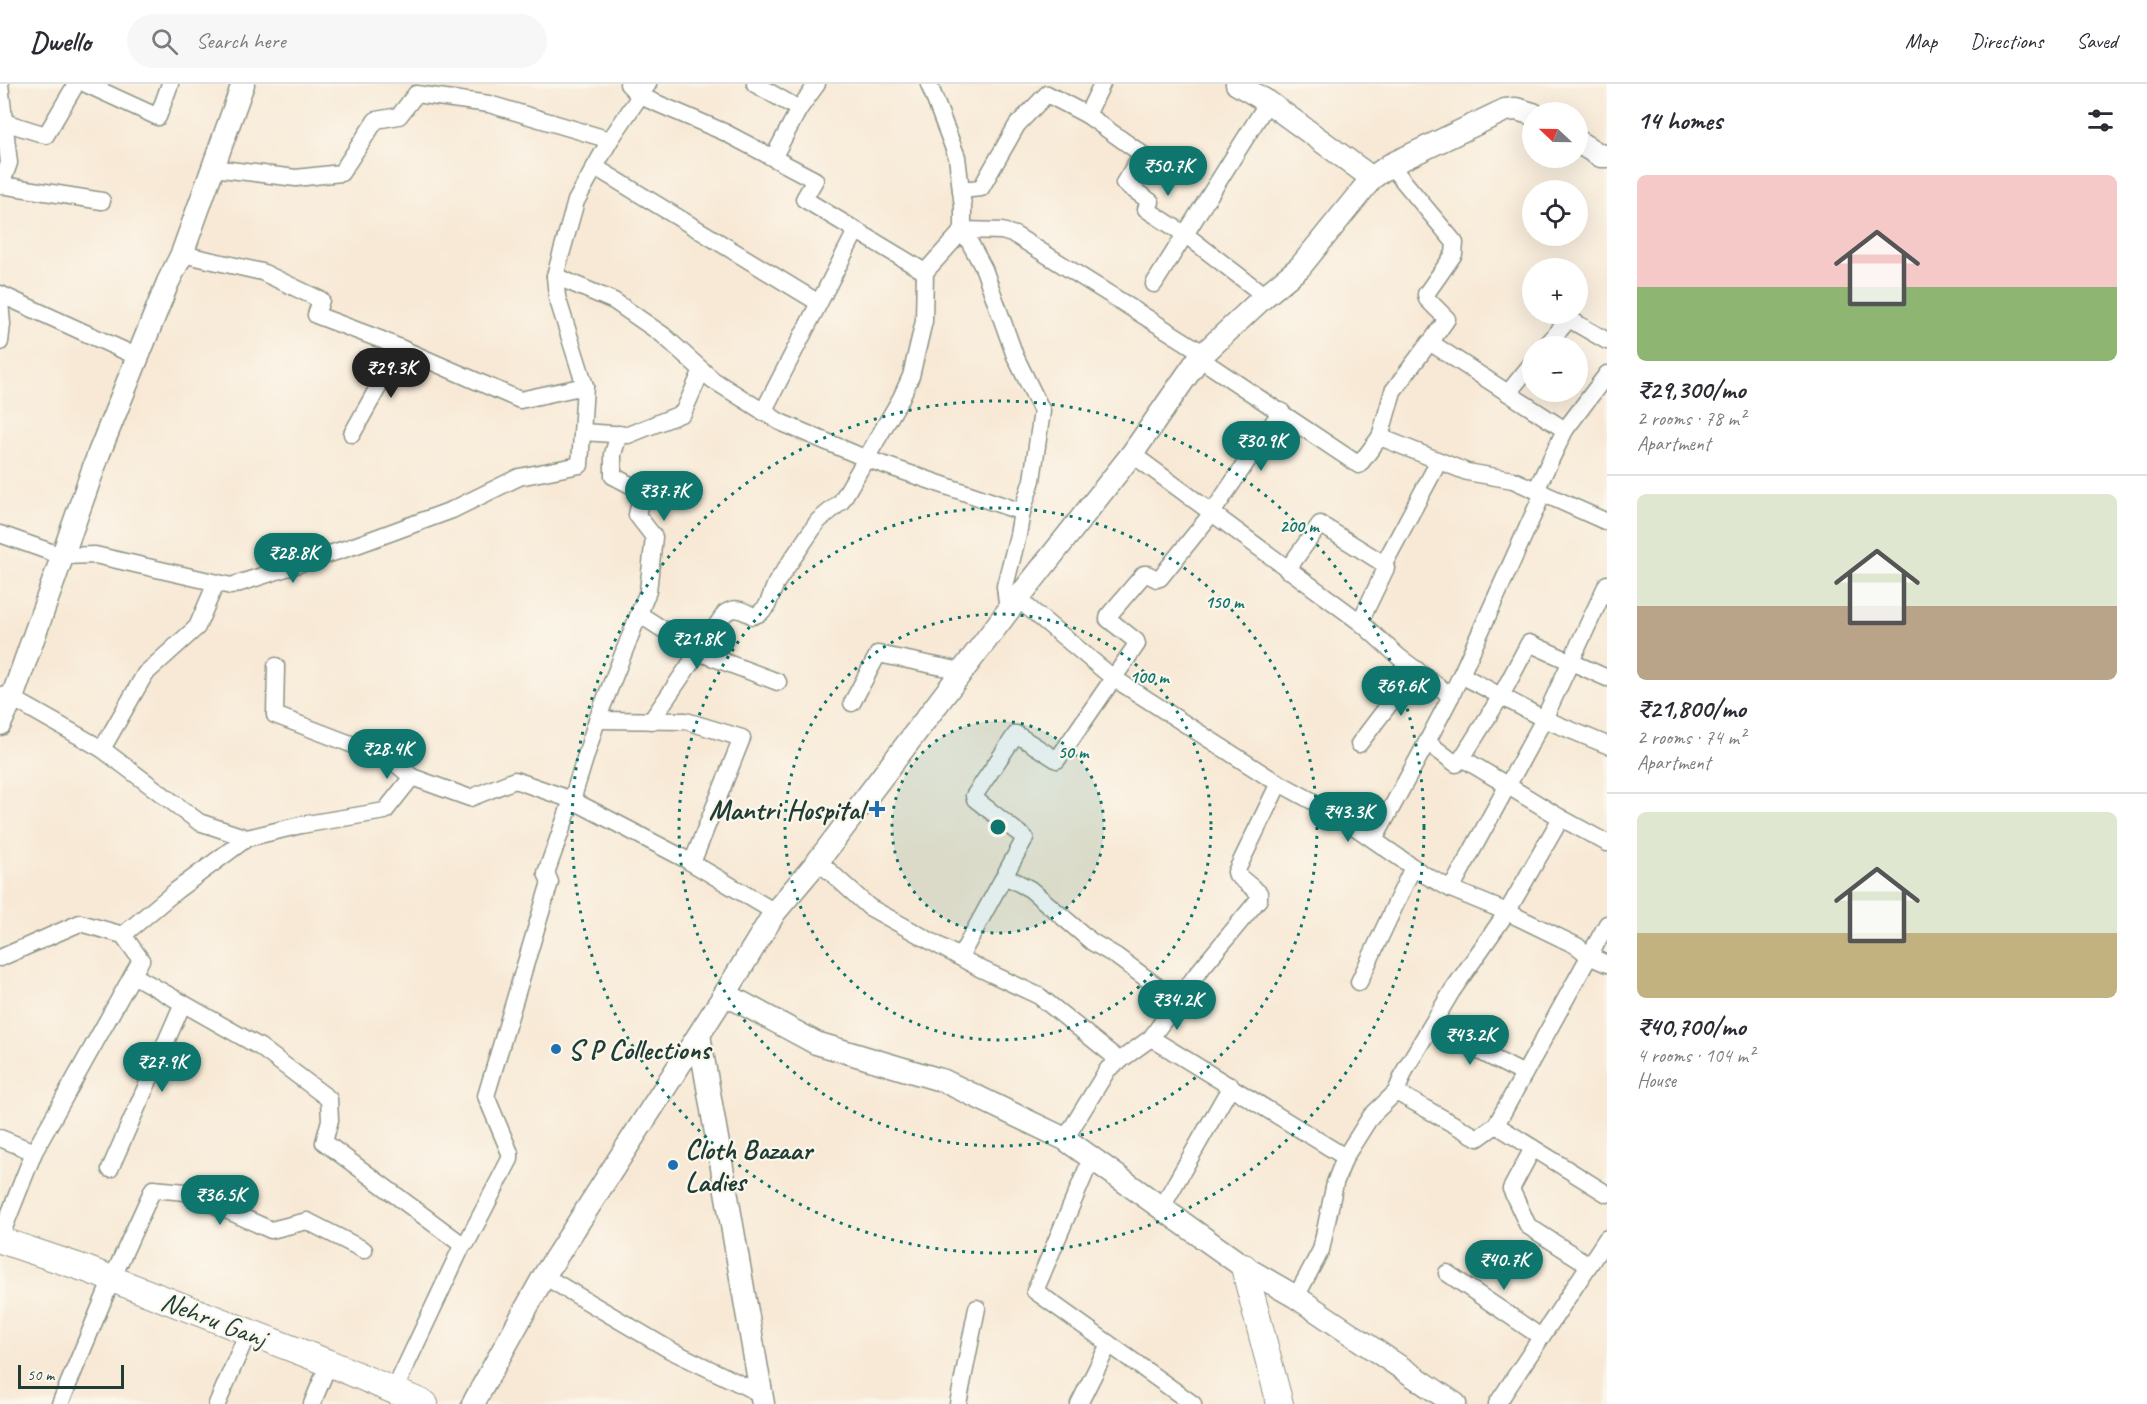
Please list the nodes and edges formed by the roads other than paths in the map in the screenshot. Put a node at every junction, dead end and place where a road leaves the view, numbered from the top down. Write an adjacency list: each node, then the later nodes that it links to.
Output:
1 (0, 84): 17 (street)
2 (76, 84): 17 (street)
3 (86, 84): 4 (street)
4 (170, 84)
5 (243, 84): 23 (street)
6 (628, 84): 12 (street)
7 (755, 84): 14 (street)
8 (817, 84): 14 (street)
9 (929, 84): 26 (street)
10 (1102, 84): 16 (street)
11 (1237, 84): 13 (street)
12 (644, 90): 18 (street); 21 (street)
13 (1268, 102): 24 (street); 31 (street)
14 (799, 109): 21 (street)
15 (1522, 111): 24 (street)
16 (1087, 116): 26 (street); 31 (street)
17 (4, 123): 25 (street)
18 (609, 141): 22 (street); 23 (street)
19 (1588, 148): 20 (street)
20 (1607, 156)
21 (773, 158): 30 (street)
22 (595, 167): 34 (street); 39 (street)
23 (213, 168): 32 (street)
24 (1381, 171): 37 (street); 43 (street)
25 (0, 185): 27 (street); 28 (street)
26 (961, 190): 29 (street)
27 (0, 193)
28 (102, 201)
29 (963, 230): 33 (street); 45 (street); 63 (street)
30 (856, 231): 33 (street); 39 (street)
31 (1186, 236): 35 (street); 37 (street)
32 (182, 254): 44 (street); 46 (street)
33 (925, 272): 60 (street)
34 (555, 276): 47 (street); 50 (street)
35 (1154, 285)
36 (0, 294): 46 (street)
37 (1265, 296): 45 (street)
38 (0, 301): 42 (street)
39 (819, 303): 53 (street)
40 (1555, 336): 41 (street)
41 (1607, 341)
42 (0, 342)
43 (1430, 343): 51 (street); 58 (street)
44 (400, 348): 50 (street); 56 (street)
45 (1201, 356): 52 (street); 59 (street)
46 (138, 357): 67 (street)
47 (702, 370): 53 (street); 57 (street)
48 (1607, 374): 54 (street)
49 (1522, 376): 51 (street)
50 (585, 386): 55 (street)
51 (1508, 393): 54 (street)
52 (1281, 411): 58 (street); 64 (street)
53 (763, 412): 60 (street)
54 (1565, 430): 62 (street)
55 (582, 432): 57 (street); 70 (street)
56 (352, 434)
57 (619, 434): 73 (street)
58 (1380, 437): 61 (street)
59 (1132, 454): 64 (street); 72 (street)
60 (867, 459): 63 (street); 75 (street)
61 (1439, 460): 62 (street); 68 (street)
62 (1539, 492): 65 (street); 80 (street)
63 (1022, 512): 72 (street)
64 (1212, 513): 69 (street); 81 (street)
65 (1607, 522)
66 (0, 534): 67 (street)
67 (62, 556): 70 (street); 84 (street)
68 (1384, 564): 69 (street); 74 (street)
69 (1287, 570): 74 (street)
70 (216, 583): 95 (street)
71 (1607, 584): 76 (street)
72 (1013, 605): 79 (street); 81 (street)
73 (639, 614): 75 (street); 89 (street)
74 (1360, 622): 78 (street)
75 (698, 652): 83 (street); 90 (street)
76 (1571, 661): 82 (street); 86 (street); 88 (street)
77 (276, 666): 97 (street)
78 (1416, 669): 85 (street); 93 (street)
79 (962, 671): 87 (street); 105 (street)
80 (1461, 675): 85 (street); 86 (street)
81 (1113, 677): 98 (street); 108 (street)
82 (1607, 678)
83 (778, 682)
84 (6, 696): 91 (street); 95 (street)
85 (1451, 696): 92 (street)
86 (1501, 696): 88 (street); 96 (street)
87 (852, 703)
88 (1544, 718): 94 (street); 99 (street)
89 (597, 720): 90 (street); 100 (street)
90 (651, 721): 106 (street)
91 (0, 724)
92 (1427, 742): 96 (street); 103 (street)
93 (1359, 744)
94 (1607, 745)
95 (102, 749): 102 (street)
96 (1462, 758): 99 (street)
97 (412, 777): 100 (street); 102 (street)
98 (1279, 783): 103 (street); 121 (street)
99 (1507, 787): 101 (street); 109 (street)
100 (572, 800): 106 (street); 142 (street)
101 (1560, 818): 104 (street); 111 (street)
102 (247, 838): 113 (street)
103 (1374, 840): 107 (street)
104 (1607, 843)
105 (818, 861): 110 (street); 115 (street)
106 (692, 863): 110 (street)
107 (1413, 867): 109 (street); 119 (street)
108 (1005, 876): 115 (street); 121 (street)
109 (1451, 889): 111 (street)
110 (775, 912): 120 (street)
111 (1507, 912): 114 (street); 123 (street)
112 (1607, 924): 114 (street)
113 (123, 935): 116 (street); 118 (street)
114 (1589, 956): 117 (street); 127 (street)
115 (960, 957): 126 (street)
116 (0, 958)
117 (1607, 964)
118 (133, 975): 122 (street); 134 (street)
119 (1359, 982)
120 (726, 994): 124 (street); 132 (street)
121 (1177, 1001): 125 (street)
122 (183, 1003): 137 (street); 142 (street)
123 (1432, 1027): 127 (street); 129 (street)
124 (699, 1035): 147 (street); 156 (street)
125 (1151, 1038): 126 (street); 128 (street)
126 (1120, 1061): 132 (street)
127 (1524, 1074): 130 (street)
128 (1231, 1086): 136 (street); 139 (street)
129 (1396, 1092): 130 (street); 136 (street)
130 (1496, 1125): 133 (street)
131 (0, 1138): 134 (street)
132 (1065, 1138): 135 (street)
133 (1533, 1148): 138 (street); 144 (street)
134 (34, 1152): 141 (street)
135 (1092, 1157): 139 (street); 153 (street)
136 (1345, 1157): 149 (street)
137 (110, 1169)
138 (1607, 1194)
139 (1162, 1207): 145 (street)
140 (1607, 1238): 144 (street)
141 (1, 1243): 148 (main road, Nehru Ganj)
142 (463, 1244): 155 (street)
143 (364, 1250): 148 (street)
144 (1589, 1265): 152 (street)
145 (1244, 1267): 149 (street); 165 (main road)
146 (1447, 1273): 152 (street)
147 (544, 1276): 156 (street); 161 (street)
148 (111, 1279): 151 (main road, Nehru Ganj); 157 (street)
149 (1296, 1297): 166 (street)
150 (977, 1308): 162 (street)
151 (248, 1332): 154 (main road, Nehru Ganj); 158 (street)
152 (1541, 1337): 167 (street)
153 (1109, 1344): 163 (street); 164 (street)
154 (329, 1363): 155 (main road, Nehru Ganj); 159 (street)
155 (394, 1391): 160 (main road, Nehru Ganj)
156 (762, 1399)
157 (60, 1404)
158 (217, 1404)
159 (312, 1404)
160 (425, 1404)
161 (473, 1404)
162 (958, 1404)
163 (1079, 1404)
164 (1193, 1404)
165 (1280, 1404)
166 (1455, 1404)
167 (1497, 1404)

